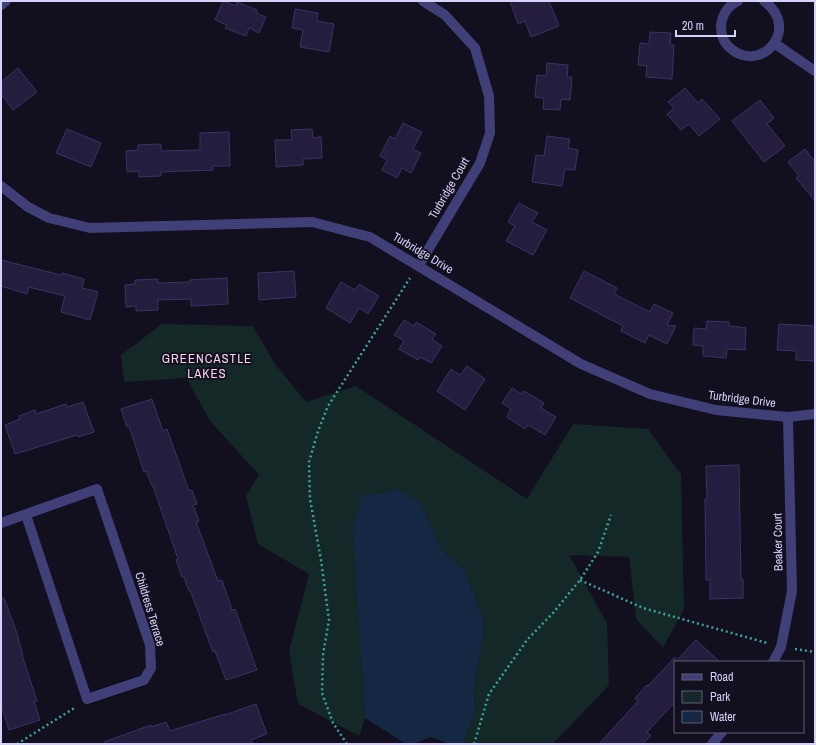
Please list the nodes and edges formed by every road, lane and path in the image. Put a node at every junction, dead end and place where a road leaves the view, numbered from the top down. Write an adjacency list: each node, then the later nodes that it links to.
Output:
1 (6, 1): 5 (street)
2 (423, 1): 9 (street, Turbridge Court)
3 (738, 1): 6 (street)
4 (764, 1): 6 (street)
5 (1, 5)
6 (774, 44): 7 (street)
7 (815, 71)
8 (1, 186): 9 (street, Turbridge Drive)
9 (419, 265): 11 (street, Turbridge Drive); 22 (path)
10 (815, 414): 11 (street, Turbridge Drive)
11 (788, 417): 16 (street, Beaker Court)
12 (26, 515): 14 (street, Childress Terrace); 19 (street); 19 (street, Childress Terrace)
13 (611, 515): 15 (path)
14 (1, 523)
15 (580, 580): 16 (path); 23 (path)
16 (781, 647): 17 (path); 18 (street, Beaker Court)
17 (815, 652)
18 (774, 661)
19 (87, 699): 21 (path)
20 (721, 733): 24 (street)
21 (18, 744)
22 (347, 744)
23 (474, 744)
24 (712, 744)

